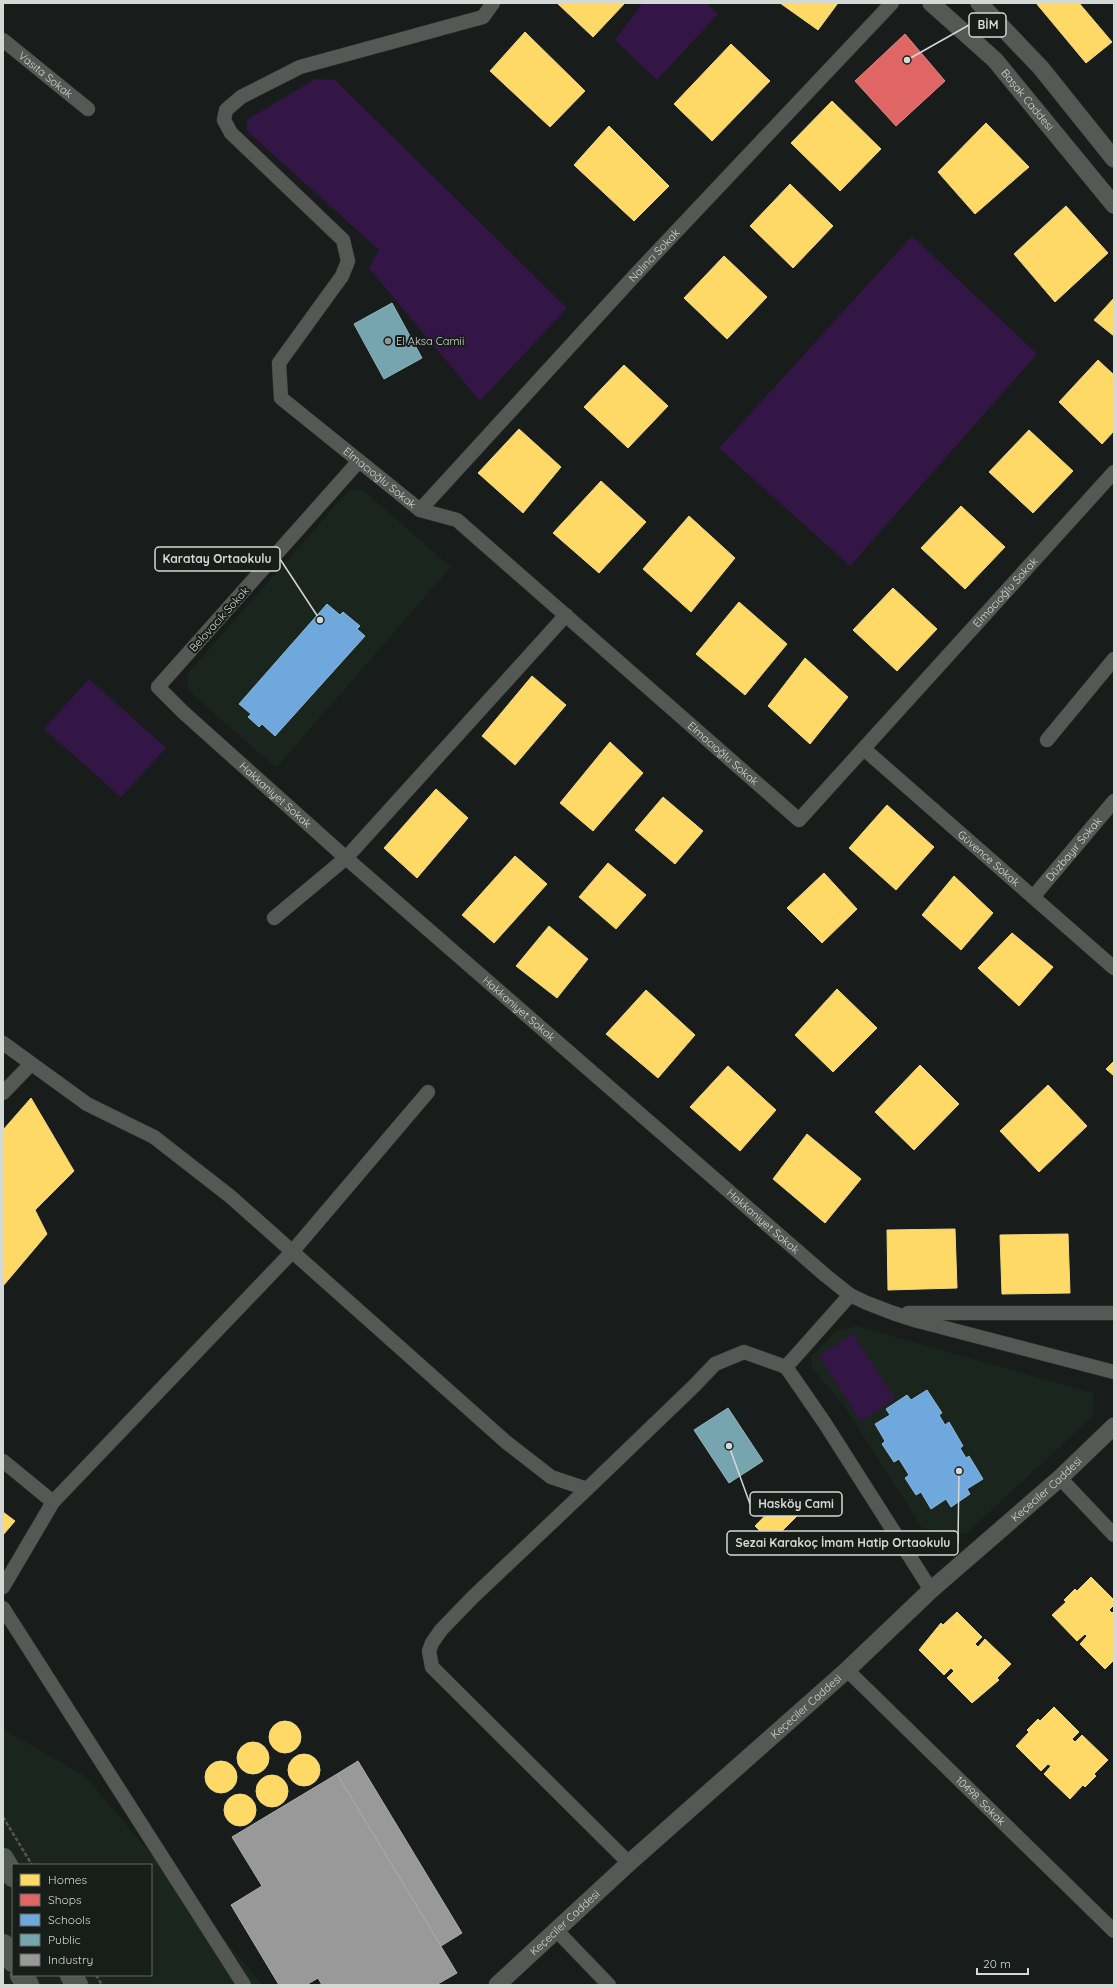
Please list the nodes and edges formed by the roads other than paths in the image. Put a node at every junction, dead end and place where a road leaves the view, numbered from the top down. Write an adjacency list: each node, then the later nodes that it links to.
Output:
1 (493, 3): 9 (street, Elmacıoğlu Sokak)
2 (892, 3): 11 (street, Nalıncı Sokak)
3 (931, 3): 8 (street, Başak Caddesi)
4 (979, 3): 7 (street)
5 (3, 40): 6 (street, Vasıta Sokak)
6 (88, 109)
7 (1114, 159)
8 (1114, 205)
9 (359, 461): 11 (street, Elmacıoğlu Sokak); 14 (street, Belovacık Sokak)
10 (1114, 472): 16 (street, Elmacıoğlu Sokak)
11 (420, 510): 12 (street, Elmacıoğlu Sokak)
12 (566, 615): 16 (street, Elmacıoğlu Sokak); 18 (street)
13 (1114, 659): 15 (street)
14 (158, 687): 18 (street, Hakkaniyet Sokak)
15 (1046, 740)
16 (864, 748): 19 (street, Güvence Sokak)
17 (1114, 801): 19 (street, Düzbayır Sokak)
18 (346, 858): 20 (street); 27 (street, Hakkaniyet Sokak)
19 (1033, 897): 21 (street, Güvence Sokak)
20 (274, 918)
21 (1114, 968)
22 (3, 1043): 23 (street)
23 (31, 1064): 25 (street); 26 (street)
24 (428, 1092): 26 (street)
25 (3, 1093)
26 (292, 1252): 35 (street); 36 (street)
27 (850, 1295): 28 (street, Hakkaniyet Sokak); 30 (street)
28 (893, 1313): 29 (street, Hakkaniyet Sokak); 31 (street, Hakkaniyet Sokak)
29 (1114, 1313)
30 (786, 1367): 35 (street); 39 (street)
31 (1114, 1372)
32 (1114, 1426): 34 (street, Keçeciler Caddesi)
33 (3, 1461): 36 (street)
34 (1060, 1478): 37 (street); 39 (street, Keçeciler Caddesi)
35 (587, 1489): 43 (street)
36 (53, 1502): 38 (street)
37 (1114, 1534)
38 (3, 1587)
39 (931, 1590): 41 (street, Keçeciler Caddesi)
40 (3, 1608): 53 (street)
41 (847, 1670): 43 (street, Keçeciler Caddesi); 46 (street, 10498. Sokak)
42 (3, 1859): 44 (highway)
43 (629, 1863): 45 (street, Keçeciler Caddesi)
44 (12, 1874)
45 (556, 1931): 54 (street, Keçeciler Caddesi); 55 (street)
46 (1114, 1931)
47 (3, 1945): 48 (highway)
48 (12, 1959)
49 (23, 1976): 51 (highway)
50 (72, 1976): 52 (highway)
51 (28, 1985)
52 (77, 1985)
53 (244, 1985)
54 (497, 1985)
55 (609, 1985)

